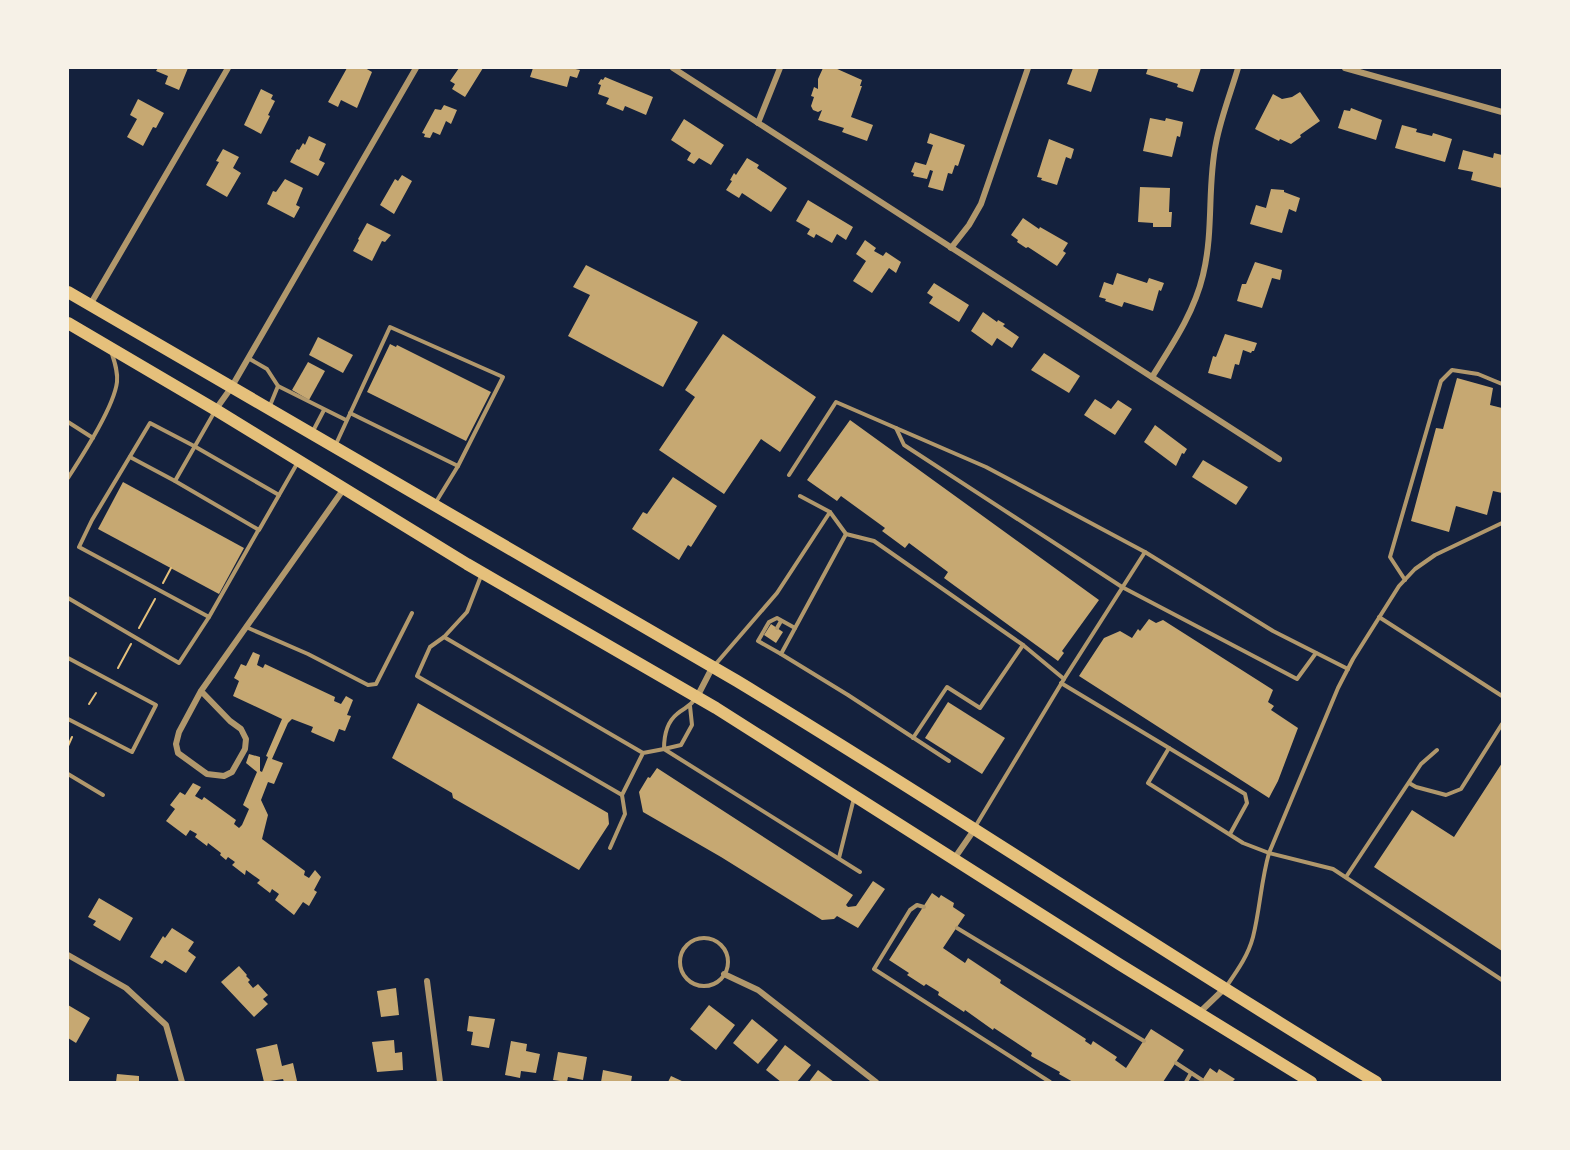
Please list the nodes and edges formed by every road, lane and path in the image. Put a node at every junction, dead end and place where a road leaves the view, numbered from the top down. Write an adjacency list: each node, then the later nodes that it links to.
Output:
1 (228, 68): 12 (street)
2 (416, 68): 15 (street)
3 (673, 68): 9 (street)
4 (780, 68): 9 (street)
5 (1028, 68): 10 (street)
6 (1238, 68): 16 (street)
7 (1345, 68): 8 (street)
8 (1503, 112)
9 (758, 123): 10 (street)
10 (951, 248): 16 (street)
11 (68, 292): 12 (main road)
12 (90, 305): 19 (main road)
13 (68, 323): 14 (main road)
14 (110, 348): 21 (main road); 28 (lane)
15 (248, 358): 18 (lane); 19 (street)
16 (1152, 377): 32 (street)
17 (1503, 384): 50 (lane)
18 (278, 386): 20 (lane); 22 (lane)
19 (231, 388): 20 (main road); 21 (street)
20 (268, 409): 27 (main road)
21 (216, 410): 29 (lane); 33 (main road)
22 (324, 410): 24 (lane); 27 (lane)
23 (350, 413): 24 (lane); 34 (lane); 34 (lane)
24 (346, 420): 30 (lane)
25 (68, 422): 28 (lane)
26 (896, 428): 36 (lane); 47 (lane); 51 (lane)
27 (312, 434): 30 (main road)
28 (93, 438): 35 (lane)
29 (194, 446): 31 (lane); 38 (lane); 40 (lane)
30 (334, 447): 42 (main road)
31 (130, 457): 38 (lane); 56 (lane)
32 (1279, 459)
33 (298, 462): 39 (main road); 40 (lane)
34 (458, 466): 42 (lane)
35 (69, 471): 37 (lane)
36 (789, 475)
37 (68, 478)
38 (175, 481): 45 (lane)
39 (343, 490): 49 (main road); 59 (street)
40 (279, 495): 45 (lane)
41 (801, 496): 43 (lane)
42 (434, 505): 71 (main road)
43 (830, 512): 46 (lane); 71 (lane)
44 (1503, 523): 50 (lane)
45 (259, 529): 56 (lane)
46 (846, 534): 62 (lane); 67 (lane)
47 (1145, 552): 51 (lane); 68 (lane)
48 (171, 568): 52 (path)
49 (482, 573): 63 (lane); 78 (main road)
50 (1405, 580): 57 (lane)
51 (1122, 587): 68 (lane); 74 (lane)
52 (161, 588)
53 (68, 598): 56 (lane)
54 (155, 598): 60 (path)
55 (412, 613): 59 (lane)
56 (209, 617)
57 (1379, 617): 73 (lane); 77 (lane)
58 (781, 621): 61 (lane); 62 (lane); 66 (lane)
59 (246, 627): 75 (street)
60 (140, 628)
61 (777, 628)
62 (795, 628): 69 (lane)
63 (444, 637): 88 (lane); 93 (lane)
64 (134, 638): 72 (path)
65 (770, 639): 66 (lane)
66 (766, 645): 69 (lane)
67 (1023, 645): 74 (lane); 83 (lane)
68 (1316, 652): 73 (lane)
69 (781, 654): 83 (lane)
70 (68, 658): 80 (lane)
71 (713, 666): 78 (street); 95 (main road)
72 (118, 668)
73 (1348, 669): 98 (lane)
74 (1062, 681): 85 (lane); 95 (lane)
75 (201, 691): 75 (street)
76 (96, 693): 79 (path)
77 (1503, 696)
78 (694, 701): 86 (lane); 86 (lane); 94 (main road)
79 (89, 704)
80 (68, 719)
81 (1503, 724): 91 (lane)
82 (72, 737): 84 (path)
83 (913, 738): 89 (lane)
84 (68, 746)
85 (1169, 748): 96 (lane); 96 (lane)
86 (664, 749): 88 (lane); 99 (lane)
87 (1437, 750): 91 (lane)
88 (643, 753): 93 (lane)
89 (949, 761)
90 (68, 774): 92 (lane)
91 (1409, 783): 102 (lane)
92 (103, 795)
93 (622, 795): 97 (lane)
94 (855, 795): 99 (lane); 100 (main road)
95 (974, 830): 100 (street); 109 (main road)
96 (1230, 834): 98 (lane)
97 (610, 848)
98 (1269, 853): 102 (lane); 109 (lane)
99 (839, 858): 101 (lane)
100 (954, 859): 110 (main road)
101 (860, 872)
102 (1346, 877): 107 (lane)
103 (924, 907): 118 (lane)
104 (957, 928): 111 (lane)
105 (68, 955): 115 (street)
106 (724, 974): 106 (lane); 117 (street)
107 (1503, 980)
108 (427, 981): 116 (street)
109 (1224, 990): 110 (street); 121 (main road)
110 (1199, 1014): 120 (main road)
111 (1144, 1041)
112 (1176, 1063): 113 (lane)
113 (1191, 1073): 114 (lane); 119 (lane)
114 (1202, 1080)
115 (182, 1083)
116 (440, 1083)
117 (876, 1083)
118 (1050, 1083)
119 (1186, 1083)
120 (1311, 1083)
121 (1376, 1083)

